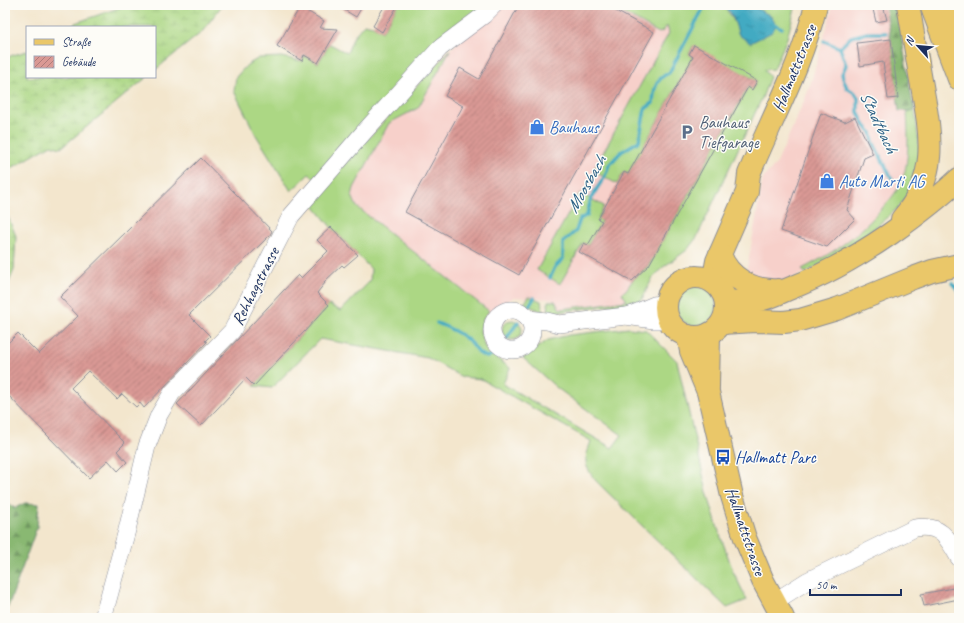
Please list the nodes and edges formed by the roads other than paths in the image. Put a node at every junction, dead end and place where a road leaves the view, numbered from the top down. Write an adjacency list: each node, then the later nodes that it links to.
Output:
1 (494, 5): 26 (street, Rehhagstrasse)
2 (816, 5): 8 (main road, Hallmattstrasse)
3 (908, 5): 11 (main road)
4 (931, 5): 7 (main road)
5 (950, 5): 6 (main road)
6 (959, 31)
7 (959, 79)
8 (749, 174): 12 (main road, Hallmattstrasse); 14 (main road, Hallmattstrasse)
9 (959, 179): 11 (main road)
10 (959, 194): 19 (main road)
11 (879, 242): 15 (main road)
12 (720, 254): 14 (main road, Hallmattstrasse); 15 (main road)
13 (959, 265): 19 (main road)
14 (704, 279): 16 (main road); 18 (main road)
15 (788, 290): 18 (main road)
16 (668, 311): 20 (street); 21 (main road)
17 (528, 319): 20 (street); 22 (street); 22 (street)
18 (719, 320): 19 (main road); 21 (main road); 23 (main road, Hallmattstrasse)
19 (756, 321)
20 (559, 324): 22 (street)
21 (688, 336): 23 (main road, Hallmattstrasse)
22 (529, 340)
23 (708, 392): 25 (main road, Hallmattstrasse)
24 (959, 558): 25 (street)
25 (779, 610)
26 (103, 618)

